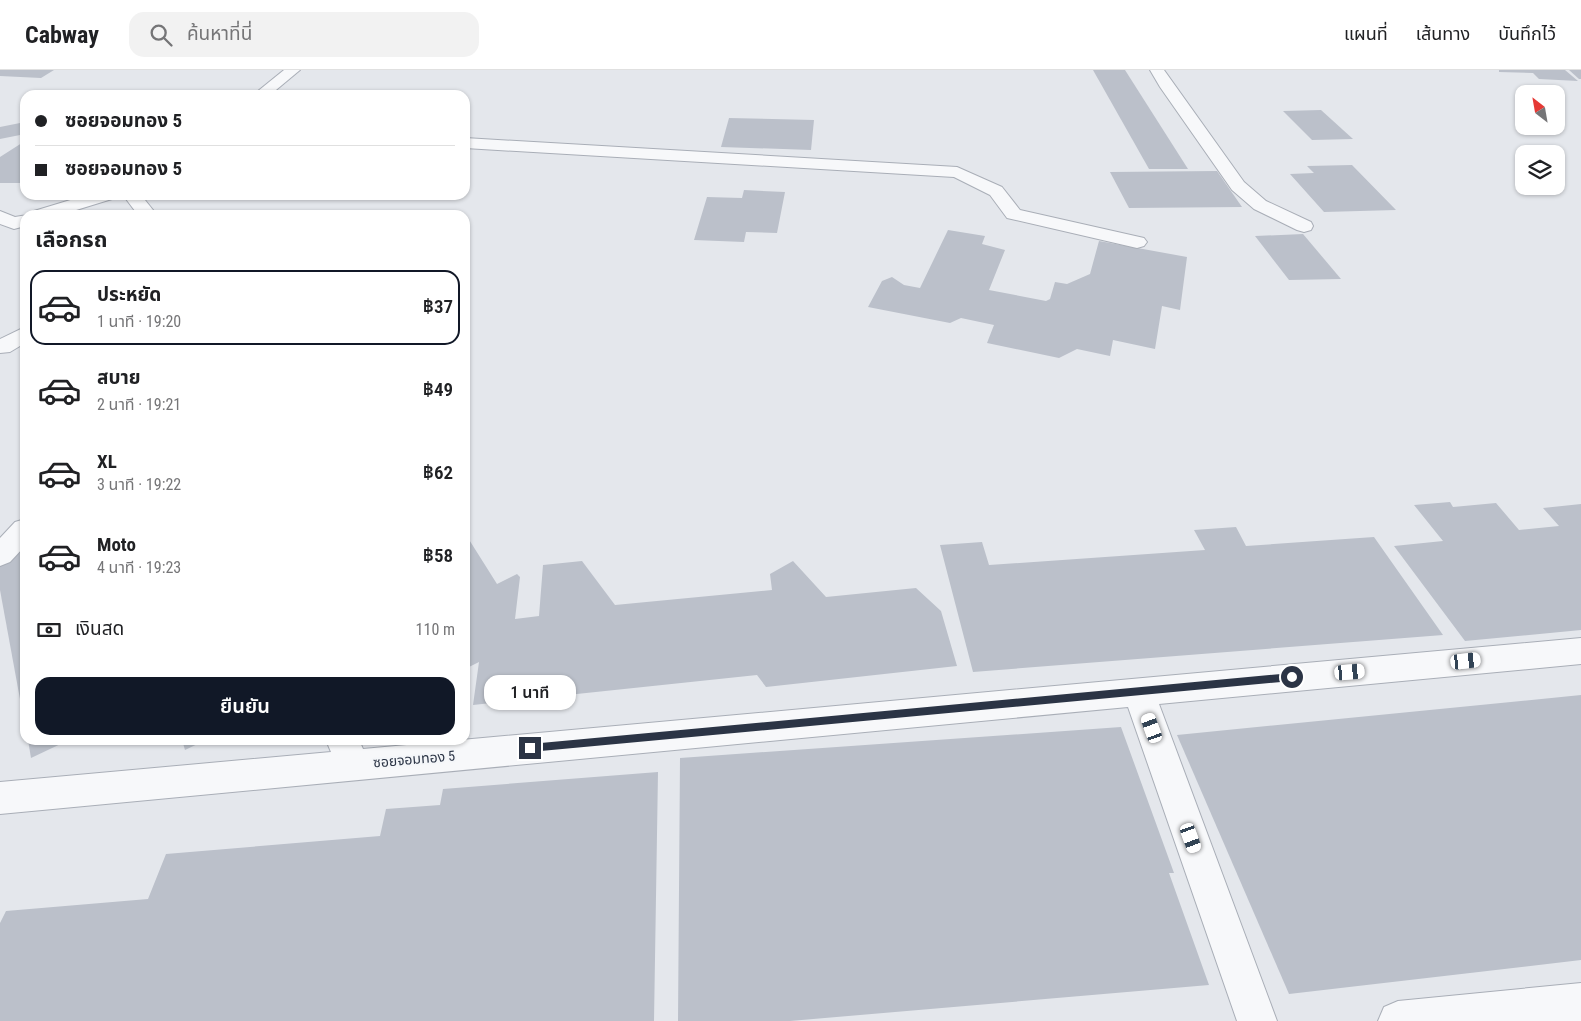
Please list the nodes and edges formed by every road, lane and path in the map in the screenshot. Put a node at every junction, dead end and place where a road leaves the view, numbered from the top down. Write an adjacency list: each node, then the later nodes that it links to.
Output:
1 (294, 70): 3 (street)
2 (1157, 70): 11 (street)
3 (268, 90)
4 (470, 142): 12 (street)
5 (90, 200): 7 (street)
6 (136, 200): 8 (street)
7 (57, 210)
8 (144, 210)
9 (0, 218): 10 (street)
10 (20, 221)
11 (1304, 226)
12 (1137, 242)
13 (20, 337): 14 (street)
14 (2, 348)
15 (20, 534): 16 (street)
16 (0, 555)
17 (1581, 651): 18 (street, ซอยจอมทอง 5)
18 (1138, 692): 19 (street, ซอยจอมทอง 5); 24 (street)
19 (470, 743)
20 (439, 745): 21 (street, ซอยจอมทอง 5)
21 (347, 752): 22 (street, ซอยจอมทอง 5)
22 (0, 798)
23 (1581, 1004): 25 (street)
24 (1257, 1021)
25 (1398, 1021)

